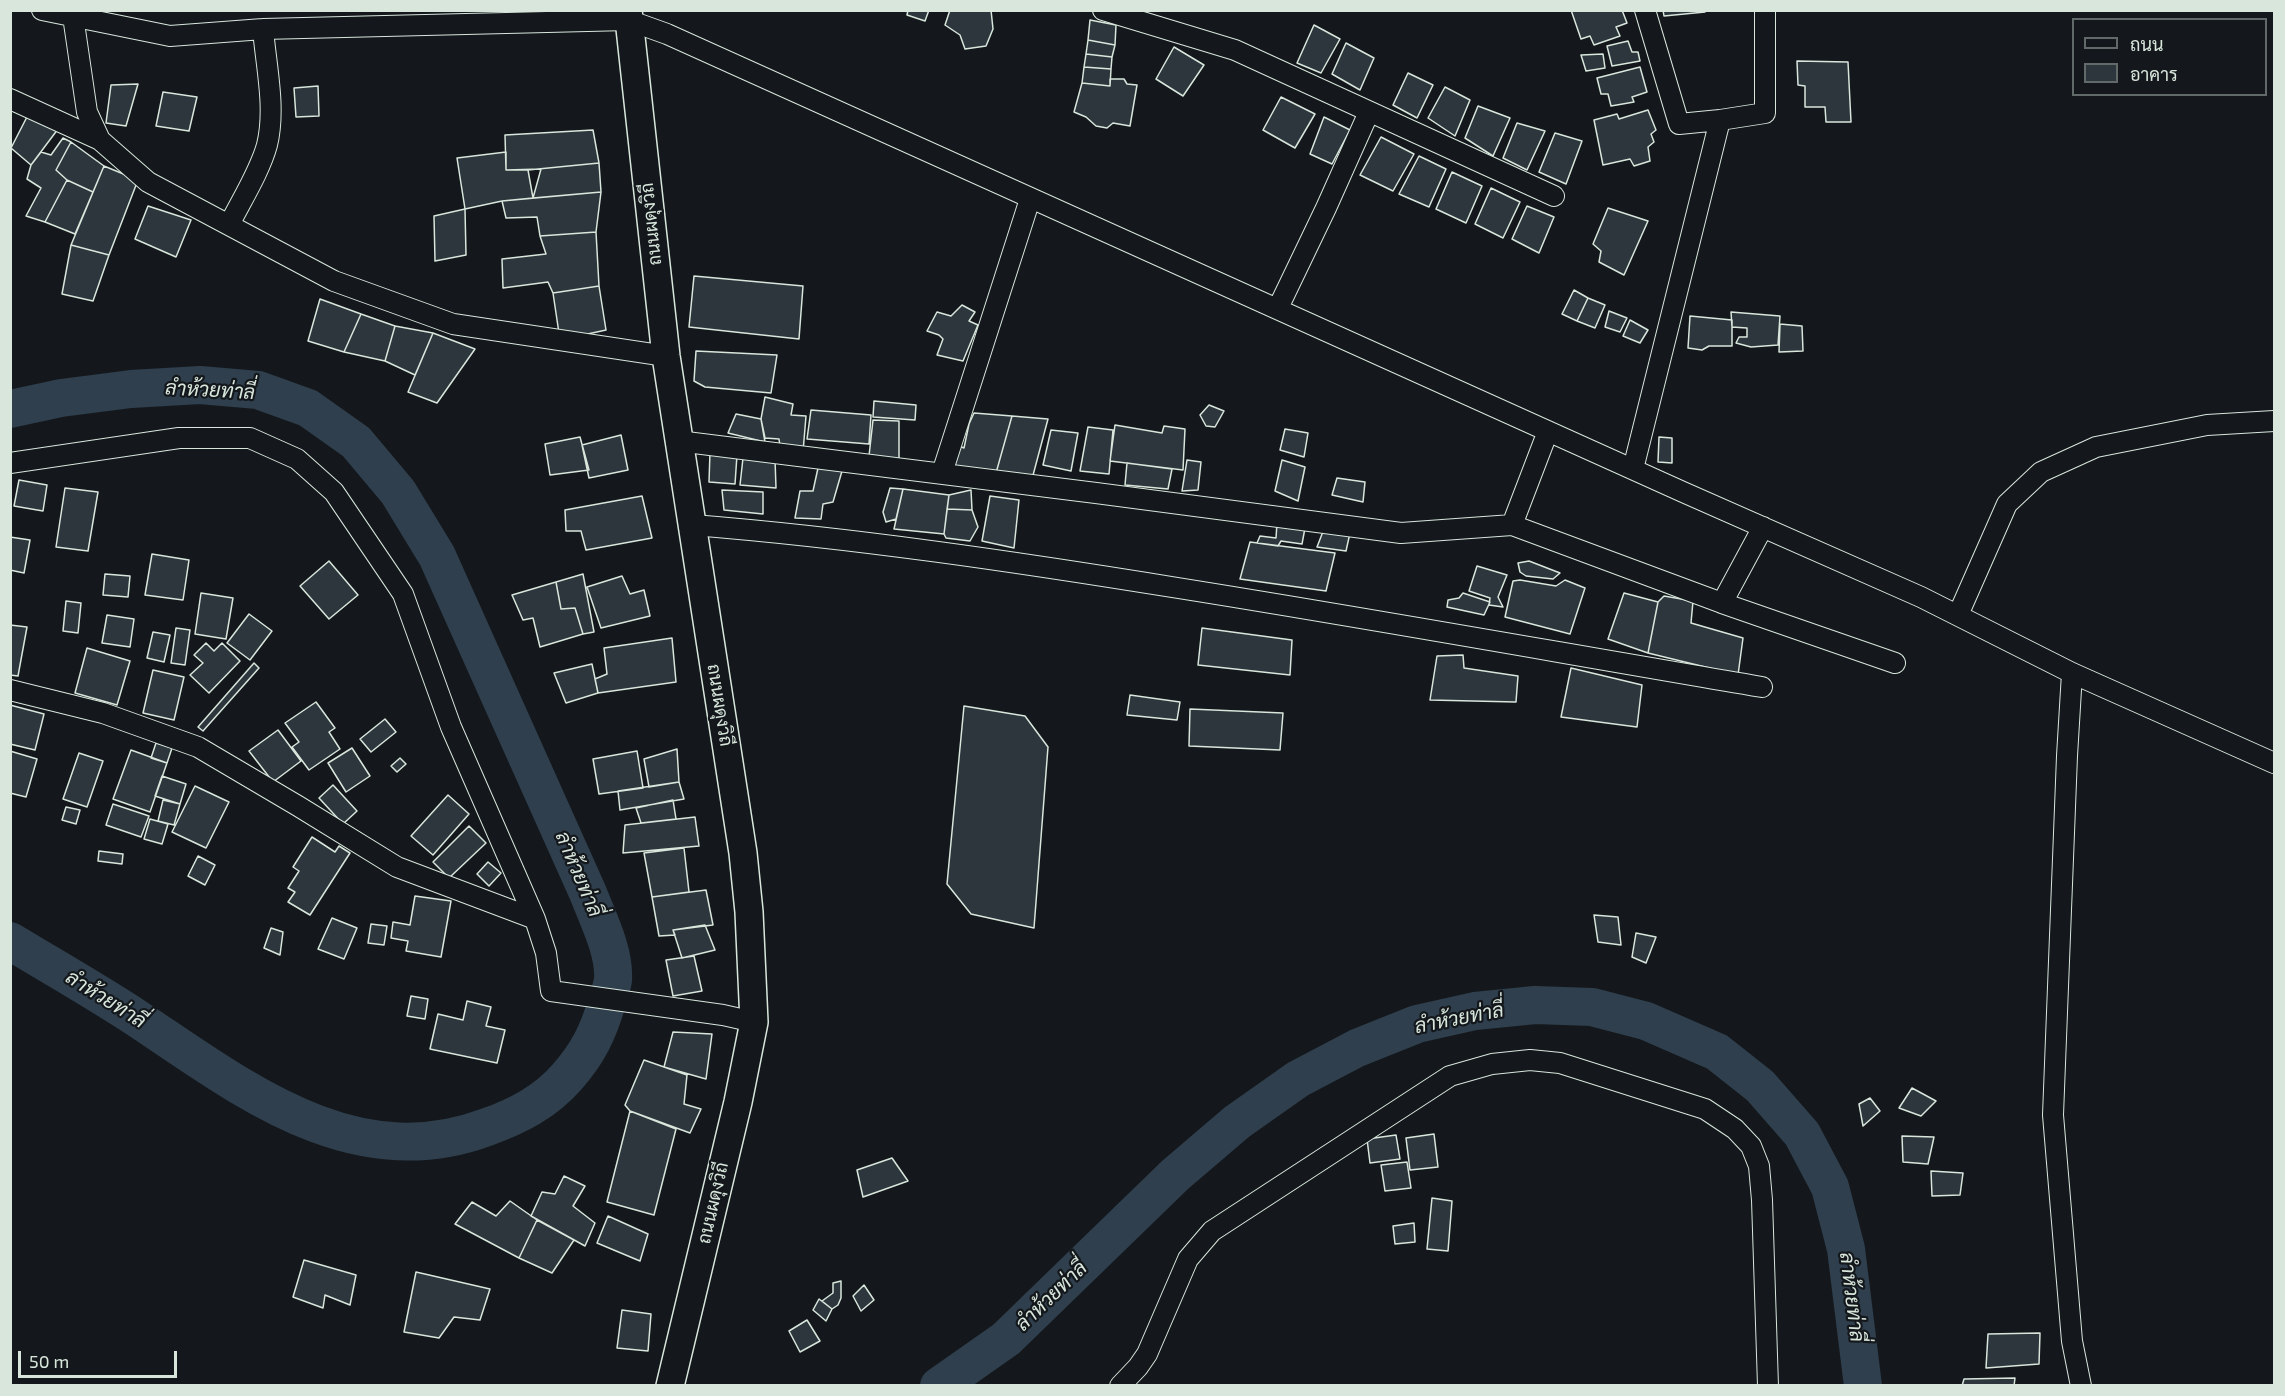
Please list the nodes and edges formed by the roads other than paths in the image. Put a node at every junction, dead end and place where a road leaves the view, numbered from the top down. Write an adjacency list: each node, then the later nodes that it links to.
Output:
1 (42, 10): 6 (street)
2 (1103, 10): 9 (street)
3 (1645, 10): 10 (street)
4 (1765, 10): 10 (street)
5 (628, 14): 7 (street); 13 (street); 16 (main road, ถนนผดุงวิถี)
6 (73, 16): 7 (street); 11 (street)
7 (263, 29): 14 (street)
8 (10, 99): 11 (street)
9 (1368, 112): 12 (street); 15 (street)
10 (1720, 120): 21 (street)
11 (100, 140): 14 (street)
12 (1554, 196)
13 (1030, 199): 15 (street); 22 (street)
14 (229, 225): 16 (street)
15 (1278, 308): 18 (street)
16 (666, 356): 19 (main road, ถนนผดุงวิถี)
17 (2274, 421): 27 (street)
18 (1548, 431): 21 (street); 24 (street)
19 (678, 441): 22 (street); 23 (main road, ถนนผดุงวิถี)
20 (10, 463): 33 (street)
21 (1633, 470): 25 (street)
22 (942, 473): 24 (street)
23 (693, 525): 30 (street); 34 (main road, ถนนผดุงวิถี)
24 (1512, 525): 26 (street)
25 (1763, 527): 26 (street); 27 (street)
26 (1722, 603): 28 (street)
27 (1958, 615): 29 (street)
28 (1895, 663)
29 (2072, 673): 32 (street); 38 (street)
30 (1762, 687)
31 (10, 690): 33 (street)
32 (2274, 763)
33 (535, 919): 34 (street)
34 (754, 1022): 35 (main road, ถนนผดุงวิถี)
35 (670, 1386)
36 (1120, 1386): 37 (street)
37 (1768, 1386)
38 (2081, 1386)

